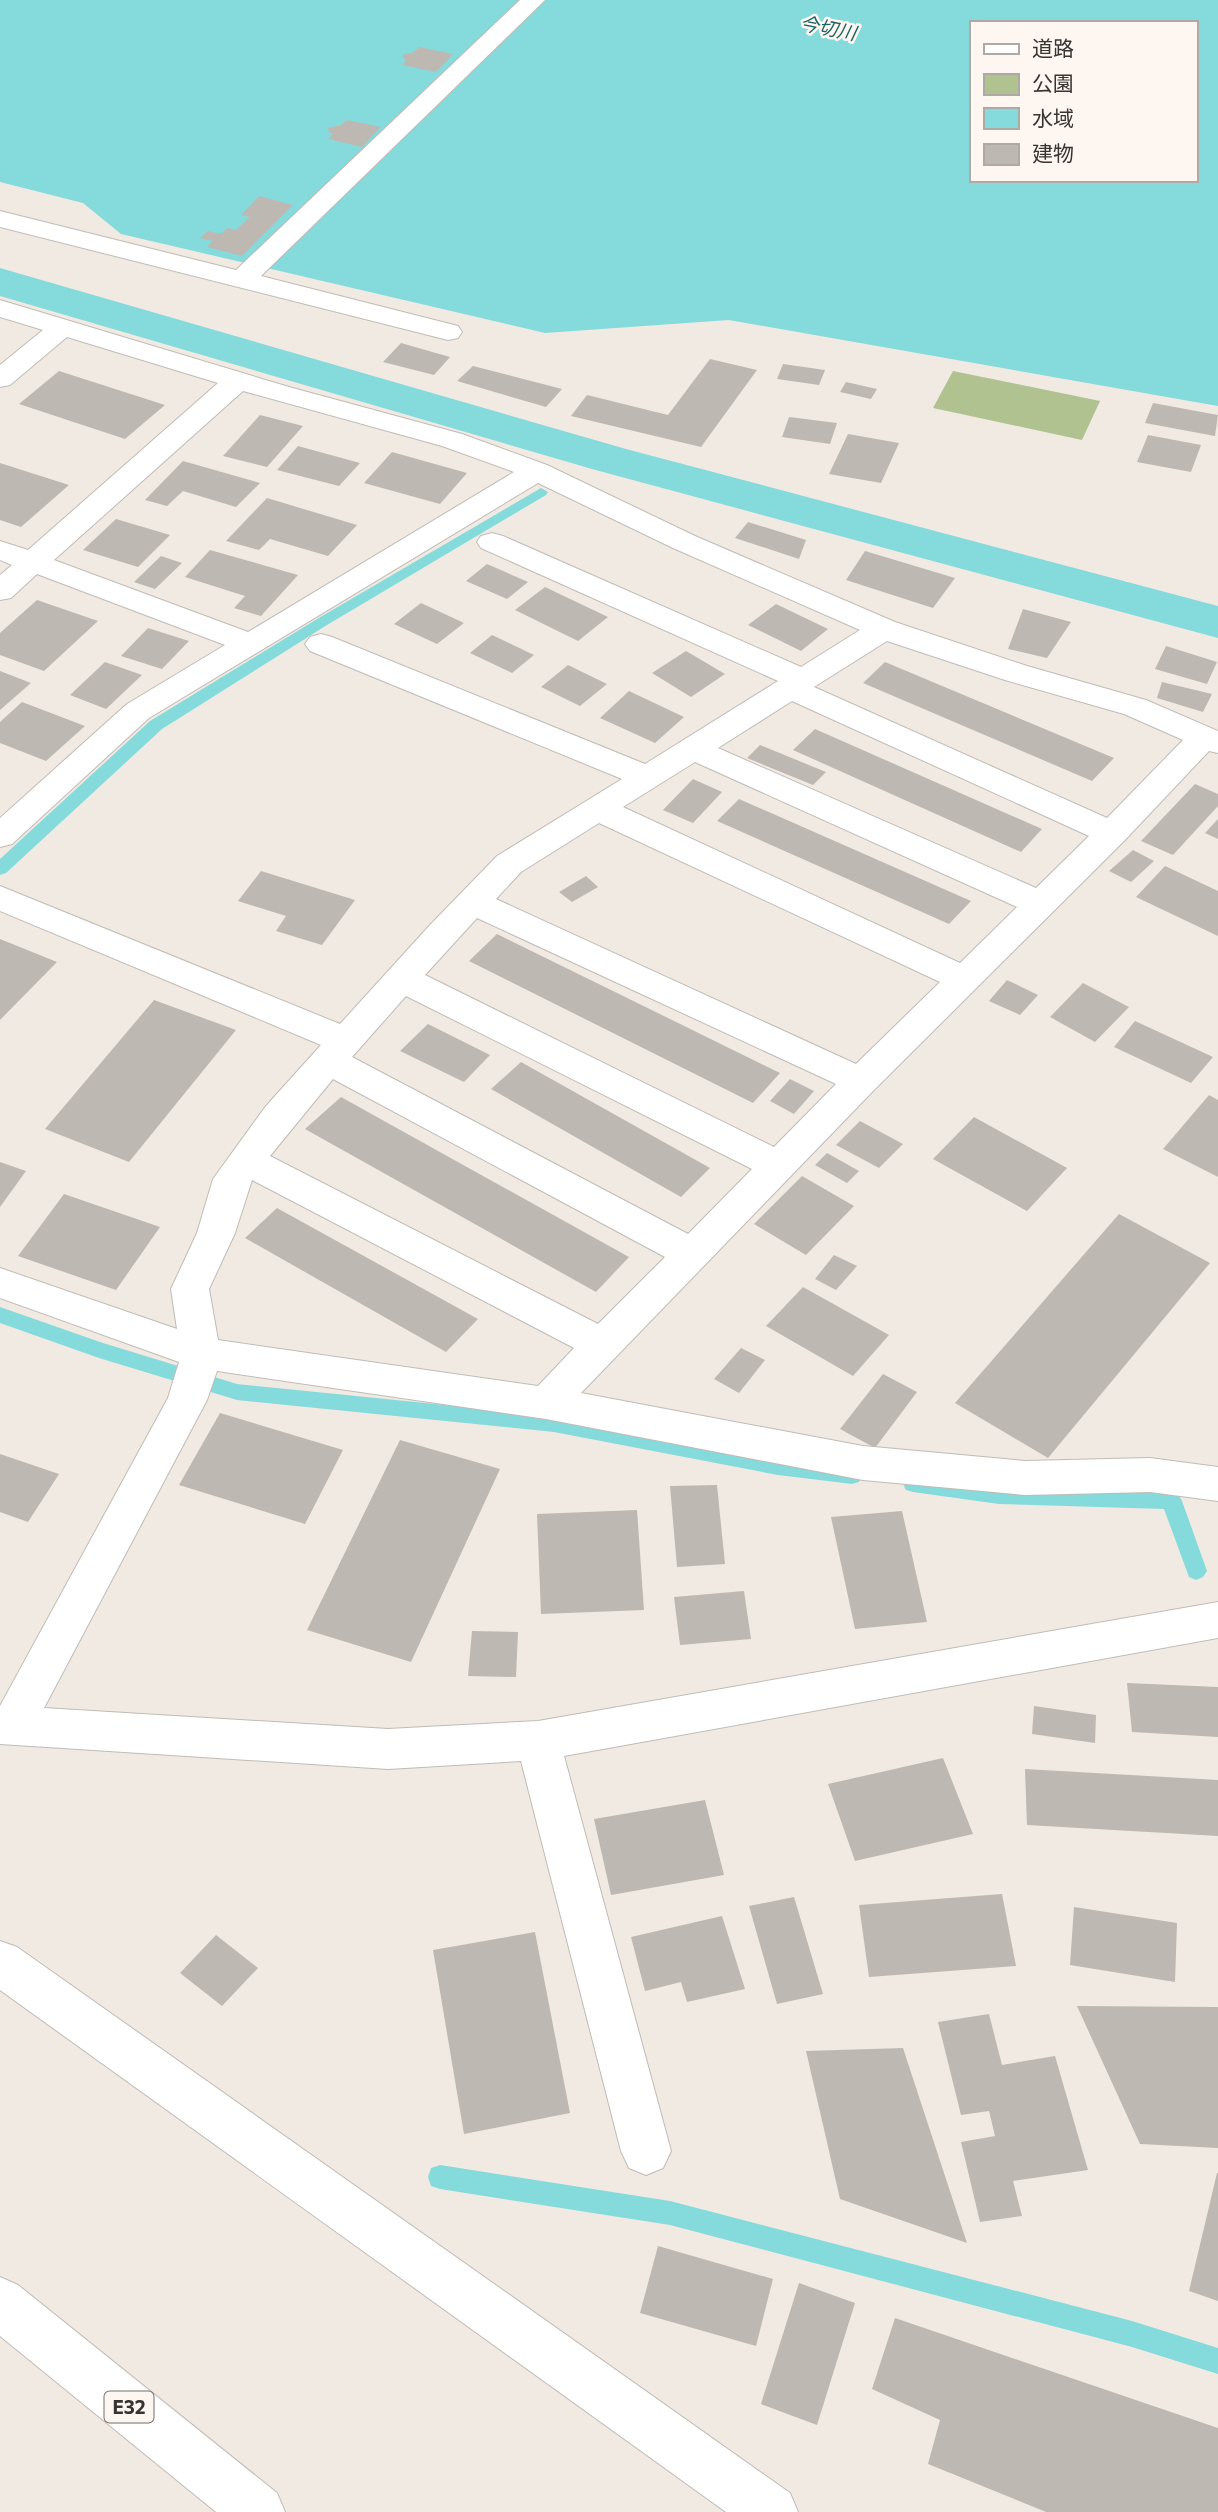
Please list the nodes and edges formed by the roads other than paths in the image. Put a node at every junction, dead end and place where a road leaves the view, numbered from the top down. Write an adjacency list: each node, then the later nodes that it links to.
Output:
1 (533, 0): 3 (main road)
2 (0, 219): 3 (main road)
3 (248, 274): 6 (main road)
4 (0, 309): 5 (main road)
5 (63, 327): 7 (main road); 8 (main road)
6 (448, 332)
7 (0, 379)
8 (239, 380): 9 (main road); 12 (main road)
9 (537, 471): 14 (main road); 15 (main road)
10 (492, 542): 17 (main road)
11 (0, 550): 12 (main road)
12 (34, 562): 13 (main road); 15 (main road)
13 (0, 592)
14 (884, 629): 17 (main road); 18 (main road)
15 (252, 644): 23 (main road)
16 (321, 644): 20 (main road)
17 (796, 684): 19 (main road); 22 (main road)
18 (1211, 740): 22 (main road)
19 (693, 749): 20 (main road); 26 (main road)
20 (648, 777): 21 (main road)
21 (598, 809): 25 (main road); 28 (main road)
22 (1112, 833): 26 (main road)
23 (0, 836)
24 (0, 898): 29 (main road)
25 (473, 902): 27 (main road); 30 (main road)
26 (1041, 904): 28 (main road)
27 (403, 979): 29 (main road); 32 (main road)
28 (964, 979): 30 (main road)
29 (338, 1051): 31 (main road); 33 (main road)
30 (861, 1081): 32 (main road)
31 (246, 1160): 35 (main road); 36 (main road)
32 (779, 1166): 33 (main road)
33 (692, 1254): 35 (main road)
34 (0, 1283): 36 (main road)
35 (603, 1345): 37 (main road)
36 (195, 1374): 37 (main road); 40 (main road)
37 (546, 1404): 38 (main road)
38 (1218, 1483)
39 (1218, 1620): 41 (main road)
40 (6, 1725): 41 (main road)
41 (538, 1741): 43 (main road)
42 (0, 1963): 46 (main road)
43 (646, 2151)
44 (0, 2302): 45 (main road, E32)
45 (258, 2512)
46 (771, 2512)

